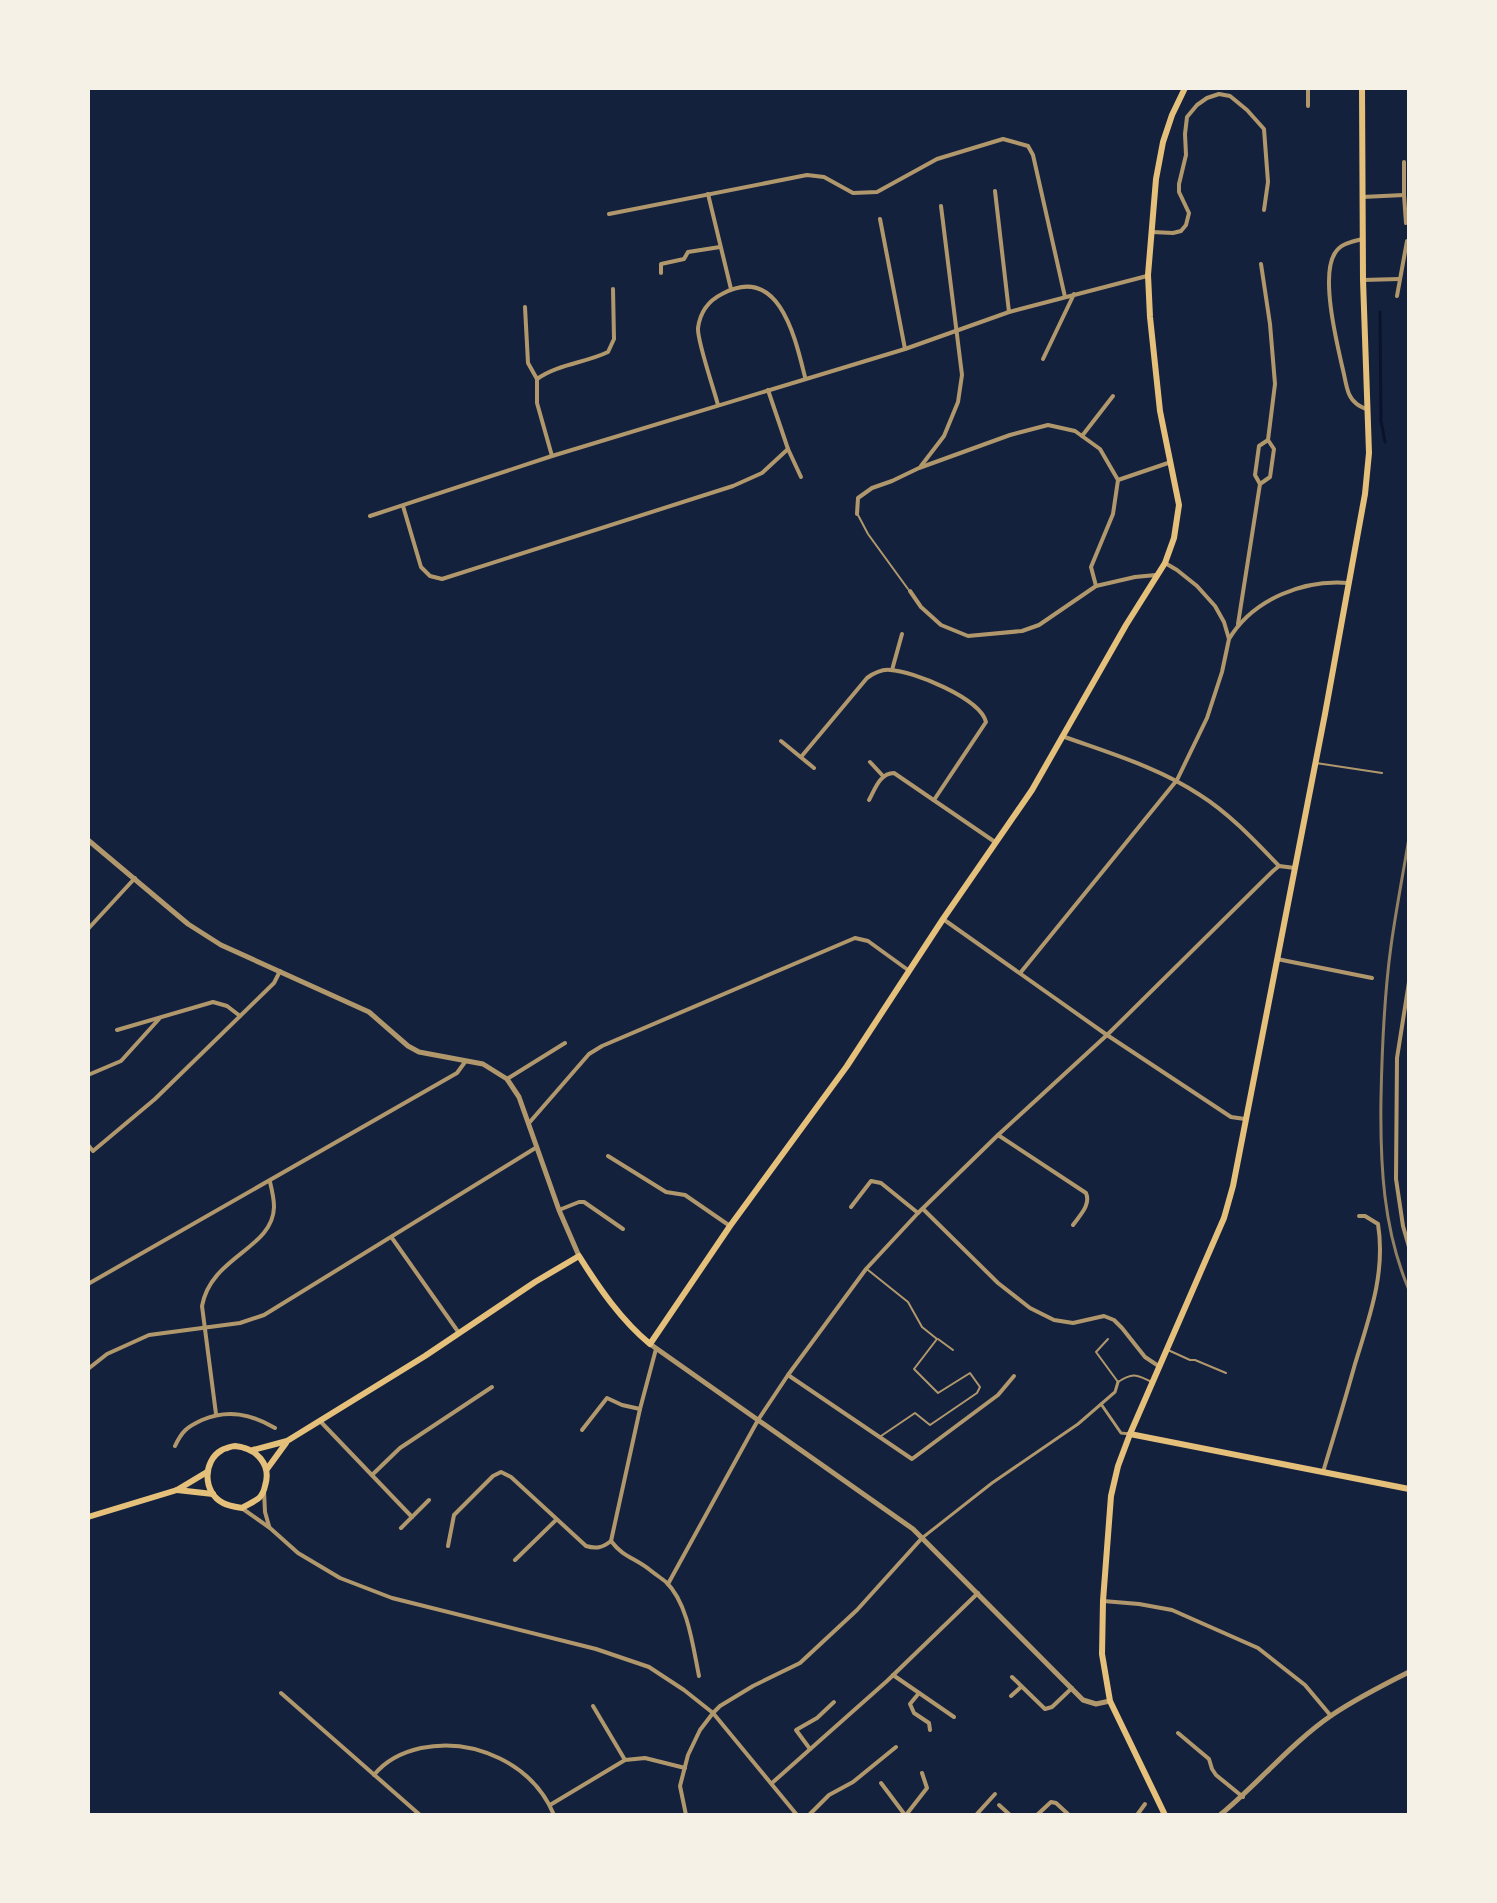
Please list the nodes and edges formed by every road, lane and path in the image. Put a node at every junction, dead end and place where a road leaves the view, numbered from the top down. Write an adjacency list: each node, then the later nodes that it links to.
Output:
1 (1185, 88): 15 (main road)
2 (1308, 88): 4 (street)
3 (1362, 88): 9 (main road)
4 (1308, 106)
5 (1404, 162): 8 (street)
6 (995, 191): 30 (street)
7 (708, 194): 12 (street); 18 (street); 28 (street)
8 (1404, 195): 9 (street); 14 (street)
9 (1362, 197): 16 (main road)
10 (941, 206): 31 (street)
11 (1264, 210): 15 (street)
12 (609, 214)
13 (880, 219): 32 (street)
14 (1406, 223)
15 (1152, 232): 21 (main road)
16 (1363, 239): 23 (main road); 39 (street)
17 (1407, 241): 22 (street)
18 (720, 247): 20 (street); 25 (street)
19 (1261, 264): 41 (street)
20 (661, 273)
21 (1148, 275): 26 (street); 44 (main road)
22 (1399, 279): 23 (street); 27 (street)
23 (1363, 280): 39 (main road)
24 (613, 289): 35 (street)
25 (731, 289): 34 (street); 38 (street)
26 (1074, 294): 28 (street); 33 (street)
27 (1397, 296)
28 (1065, 297): 30 (street)
29 (525, 307): 35 (street)
30 (1009, 312): 31 (street)
31 (957, 332): 32 (street); 45 (street)
32 (905, 349): 34 (street)
33 (1043, 359)
34 (805, 378): 36 (street)
35 (537, 379): 43 (street)
36 (768, 390): 38 (street); 42 (street)
37 (1113, 396): 40 (street)
38 (718, 405): 43 (street)
39 (1368, 410): 54 (main road)
40 (1082, 436): 45 (street); 47 (street)
41 (1268, 440): 48 (street); 48 (street)
42 (788, 449): 46 (street); 49 (street)
43 (552, 456): 49 (street)
44 (1171, 462): 47 (street); 52 (main road)
45 (919, 468): 50 (street)
46 (801, 477)
47 (1118, 480): 55 (street)
48 (1260, 484): 57 (street)
49 (403, 505): 51 (street)
50 (857, 514): 56 (lane)
51 (370, 516)
52 (1165, 563): 53 (main road); 59 (street)
53 (1156, 575): 55 (street); 61 (main road)
54 (1349, 583): 57 (street); 65 (main road)
55 (1096, 586): 56 (street)
56 (910, 591)
57 (1238, 624): 59 (street)
58 (902, 634): 60 (street)
59 (1229, 639): 69 (street)
60 (892, 670): 63 (street); 71 (street)
61 (1062, 736): 69 (street); 73 (main road)
62 (781, 741): 63 (street)
63 (801, 757): 66 (street)
64 (870, 762): 68 (street)
65 (1315, 763): 67 (lane); 75 (main road)
66 (814, 768)
67 (1382, 773)
68 (883, 776): 70 (street); 71 (street)
69 (1177, 780): 74 (street); 82 (street)
70 (869, 800)
71 (934, 800): 73 (street)
72 (88, 840): 76 (street)
73 (996, 844): 77 (main road)
74 (1279, 866): 75 (street); 88 (street)
75 (1295, 868): 79 (main road)
76 (135, 878): 78 (street); 80 (street)
77 (943, 919): 81 (main road); 82 (street)
78 (88, 929)
79 (1277, 959): 83 (street); 93 (main road)
80 (280, 971): 85 (street); 90 (street)
81 (910, 971): 94 (street); 106 (main road)
82 (1021, 972): 88 (street)
83 (1372, 978)
84 (1409, 982): 109 (street)
85 (240, 1016): 86 (street); 96 (street)
86 (161, 1018): 87 (street); 91 (street)
87 (117, 1030)
88 (1107, 1035): 93 (street); 95 (street)
89 (565, 1043): 92 (street)
90 (465, 1062): 92 (street); 99 (street)
91 (88, 1075)
92 (507, 1079): 94 (street)
93 (1245, 1119): 119 (main road)
94 (529, 1123): 97 (street)
95 (998, 1135): 101 (street); 105 (street)
96 (88, 1145)
97 (537, 1147): 102 (street); 108 (street)
98 (608, 1156): 106 (street)
99 (270, 1180): 112 (street); 113 (street)
100 (851, 1207): 103 (street)
101 (923, 1209): 103 (street); 120 (street)
102 (559, 1210): 107 (street); 110 (street)
103 (918, 1213): 111 (street)
104 (1359, 1216): 142 (street)
105 (1073, 1225)
106 (730, 1226): 117 (main road)
107 (623, 1229)
108 (392, 1238): 113 (street); 114 (street)
109 (1409, 1247)
110 (579, 1256): 114 (main road); 117 (main road)
111 (866, 1269): 115 (lane); 123 (street)
112 (88, 1284)
113 (205, 1328): 121 (street); 130 (street)
114 (459, 1333): 132 (main road)
115 (937, 1339): 118 (lane); 136 (lane)
116 (1108, 1339): 125 (lane)
117 (653, 1347): 129 (street); 131 (street)
118 (953, 1350)
119 (1167, 1350): 120 (main road); 122 (lane)
120 (1160, 1367): 126 (main road)
121 (88, 1369)
122 (1226, 1373)
123 (788, 1375): 131 (street); 136 (street)
124 (1014, 1376): 136 (street)
125 (1118, 1382): 126 (lane); 128 (street)
126 (1153, 1382): 135 (main road)
127 (492, 1387): 143 (street)
128 (1101, 1403): 135 (street); 155 (street)
129 (640, 1409): 134 (street); 156 (street)
130 (216, 1414): 133 (street); 138 (street)
131 (758, 1420): 155 (street); 159 (street)
132 (320, 1421): 137 (main road); 143 (street)
133 (275, 1428)
134 (582, 1430)
135 (1130, 1434): 142 (main road); 161 (main road)
136 (880, 1437)
137 (287, 1441): 139 (main road); 140 (main road)
138 (175, 1446)
139 (253, 1450): 140 (main road); 141 (main road)
140 (267, 1469): 146 (main road)
141 (207, 1472): 145 (main road); 147 (main road)
142 (1323, 1472): 144 (main road)
143 (372, 1475): 151 (street)
144 (1409, 1489)
145 (177, 1490): 147 (main road); 150 (main road)
146 (264, 1491): 149 (main road); 153 (street)
147 (213, 1494): 149 (main road)
148 (429, 1500): 151 (street)
149 (242, 1508): 153 (street)
150 (88, 1517)
151 (412, 1517): 154 (street)
152 (557, 1519): 156 (street); 157 (street); 158 (street)
153 (270, 1528): 174 (street)
154 (401, 1528)
155 (922, 1538): 160 (street); 174 (street)
156 (611, 1541): 159 (street)
157 (448, 1546)
158 (515, 1560)
159 (668, 1584): 164 (street)
160 (978, 1593): 163 (street); 167 (street)
161 (1103, 1601): 171 (main road); 175 (street)
162 (1409, 1672): 175 (street)
163 (893, 1675): 169 (street); 180 (street)
164 (699, 1676)
165 (1012, 1677): 166 (street)
166 (1021, 1687): 167 (street); 170 (street)
167 (1072, 1688): 171 (street)
168 (281, 1693): 184 (street)
169 (919, 1693): 176 (street); 177 (street)
170 (1011, 1696)
171 (1110, 1701): 192 (main road)
172 (834, 1702): 180 (street)
173 (593, 1706): 181 (street)
174 (713, 1713): 182 (street); 185 (street)
175 (1331, 1716): 188 (street)
176 (954, 1717)
177 (930, 1730)
178 (1178, 1733): 188 (street)
179 (896, 1747): 197 (street)
180 (810, 1749): 185 (street)
181 (625, 1760): 182 (street); 190 (street)
182 (685, 1768): 195 (street)
183 (922, 1773): 198 (street)
184 (374, 1775): 190 (street); 193 (street)
185 (772, 1783): 196 (street)
186 (881, 1783): 198 (street)
187 (995, 1794): 199 (street)
188 (1243, 1797): 204 (street)
189 (1145, 1804): 203 (street)
190 (550, 1805): 194 (street)
191 (999, 1805): 200 (street)
192 (1165, 1812)
193 (420, 1815)
194 (554, 1815)
195 (686, 1815)
196 (797, 1815)
197 (809, 1815)
198 (906, 1815)
199 (976, 1815)
200 (1010, 1815)
201 (1037, 1815): 202 (street)
202 (1069, 1815)
203 (1137, 1815)
204 (1220, 1815)

